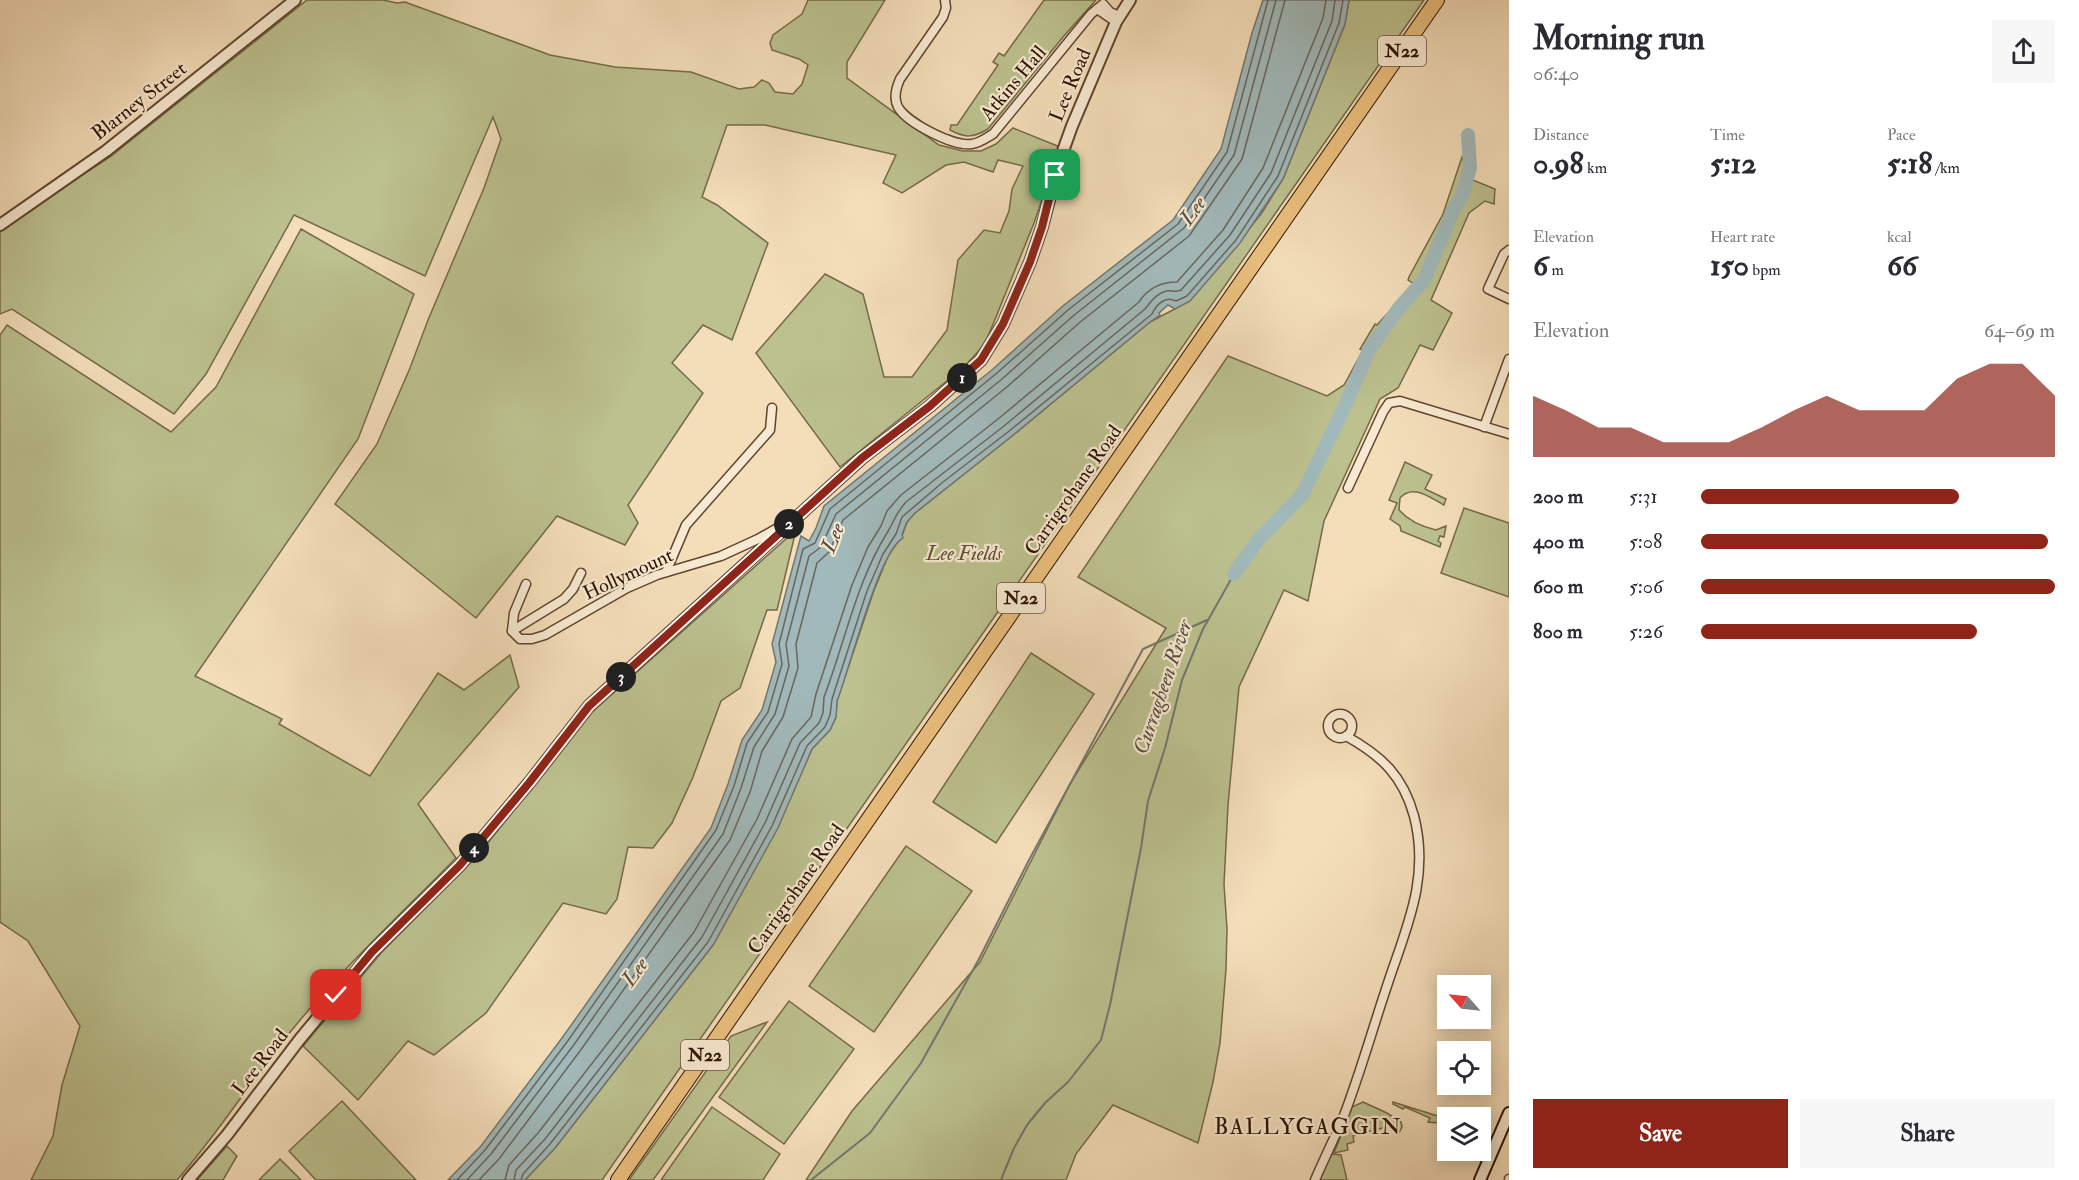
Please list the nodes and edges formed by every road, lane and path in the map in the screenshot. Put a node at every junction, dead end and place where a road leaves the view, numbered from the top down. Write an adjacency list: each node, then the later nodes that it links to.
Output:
1 (295, 0): 6 (street, Blarney Street)
2 (945, 0): 5 (street, Atkins Hall)
3 (1130, 0): 5 (street, Lee Road)
4 (1437, 0): 22 (highway, Carrigrohane Road / N22)
5 (1118, 19): 14 (street, Lee Road)
6 (0, 225)
7 (1509, 250): 8 (street)
8 (1509, 299)
9 (1509, 359): 11 (street)
10 (772, 408): 15 (street)
11 (1484, 426): 12 (street); 13 (street)
12 (1509, 434)
13 (1348, 488)
14 (794, 520): 15 (street, Hollymount); 21 (street, Lee Road)
15 (666, 572): 18 (street, Hollymount)
16 (581, 573): 18 (street, Hollymount)
17 (526, 584): 18 (street)
18 (512, 631)
19 (1346, 736): 23 (street)
20 (1509, 1113): 24 (street)
21 (188, 1180)
22 (618, 1180)
23 (1315, 1180)
24 (1480, 1180)

